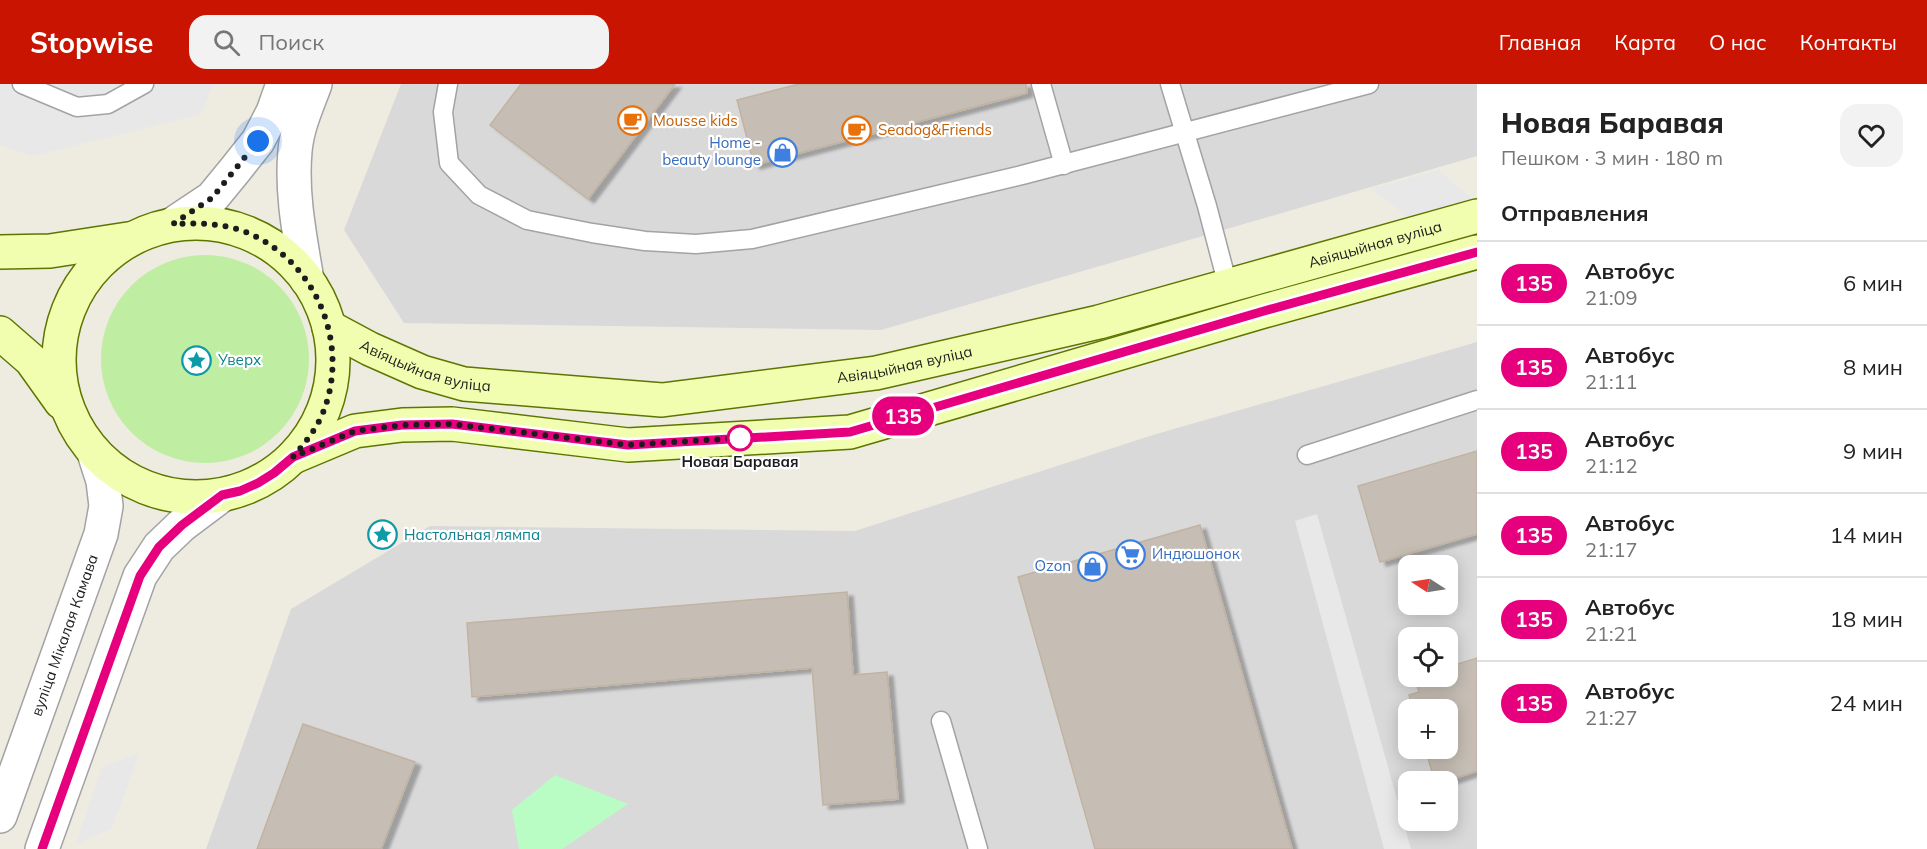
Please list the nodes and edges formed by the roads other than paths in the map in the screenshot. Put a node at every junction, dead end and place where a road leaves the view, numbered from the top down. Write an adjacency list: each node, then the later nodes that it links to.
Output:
1 (22, 84): 2 (lane)
2 (144, 84)
3 (283, 84): 12 (street)
4 (315, 84): 16 (street)
5 (448, 84): 10 (lane)
6 (1041, 84): 10 (lane)
7 (1170, 84): 9 (lane)
8 (1369, 84): 9 (lane)
9 (1184, 134): 10 (lane); 17 (lane)
10 (1064, 165)
11 (1477, 216): 17 (main road, Авіяцыйная вуліца)
12 (173, 224): 13 (main road); 16 (main road)
13 (133, 238): 14 (main road); 21 (main road)
14 (0, 252)
15 (1477, 252): 24 (main road)
16 (307, 280): 18 (main road)
17 (1228, 286): 18 (main road, Авіяцыйная вуліца)
18 (329, 327): 24 (main road)
19 (0, 333): 21 (main road)
20 (1477, 400): 23 (lane)
21 (67, 411): 22 (main road)
22 (94, 453): 25 (main road); 27 (street, вуліца Мікалая Камава)
23 (1307, 455)
24 (293, 457): 25 (main road)
25 (222, 495): 28 (street)
26 (941, 721): 29 (lane)
27 (0, 816)
28 (42, 849)
29 (978, 849)

